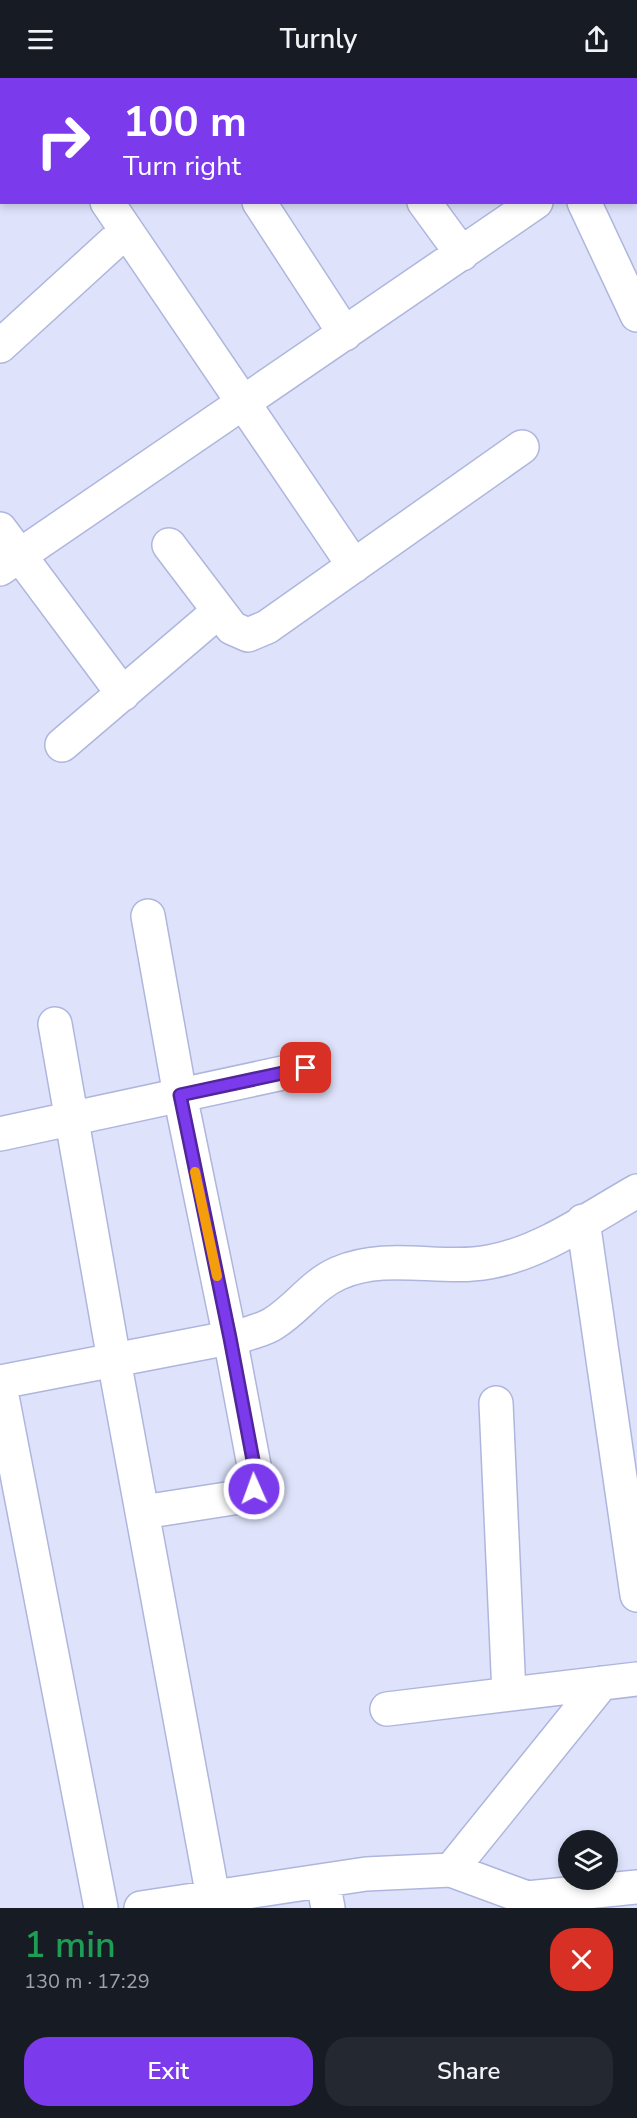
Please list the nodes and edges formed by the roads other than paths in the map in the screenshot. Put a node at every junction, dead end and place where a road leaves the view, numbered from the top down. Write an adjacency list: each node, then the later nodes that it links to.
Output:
1 (108, 204): 6 (street)
2 (260, 204): 9 (street)
3 (425, 204): 7 (street)
4 (533, 204): 7 (street)
5 (585, 204): 8 (street)
6 (126, 231): 10 (street); 11 (street)
7 (462, 254): 9 (street)
8 (637, 315)
9 (345, 334): 11 (street)
10 (0, 346)
11 (242, 404): 15 (street); 16 (street)
12 (522, 447): 16 (street)
13 (0, 529): 15 (street)
14 (169, 545): 17 (street)
15 (10, 563): 18 (street)
16 (354, 566): 17 (street)
17 (219, 611): 18 (street)
18 (123, 693): 19 (street)
19 (62, 745)
20 (148, 916): 23 (street)
21 (55, 1024): 24 (street)
22 (306, 1068): 23 (street)
23 (180, 1095): 24 (street); 28 (street)
24 (73, 1118): 25 (street); 29 (street)
25 (0, 1134)
26 (637, 1191): 27 (street)
27 (583, 1221): 28 (street); 31 (street)
28 (230, 1338): 29 (street); 33 (street)
29 (114, 1360): 30 (street); 33 (street)
30 (0, 1384): 44 (street)
31 (623, 1395): 34 (street)
32 (496, 1403): 37 (street)
33 (143, 1512): 42 (street)
34 (637, 1595)
35 (637, 1679): 36 (street)
36 (602, 1683): 37 (street); 39 (street)
37 (509, 1694): 38 (street)
38 (387, 1709)
39 (438, 1870): 41 (street); 43 (street)
40 (637, 1887): 43 (street)
41 (325, 1894): 42 (street)
42 (214, 1903): 45 (street)
43 (538, 1903)
44 (101, 1908)
45 (141, 1908)

